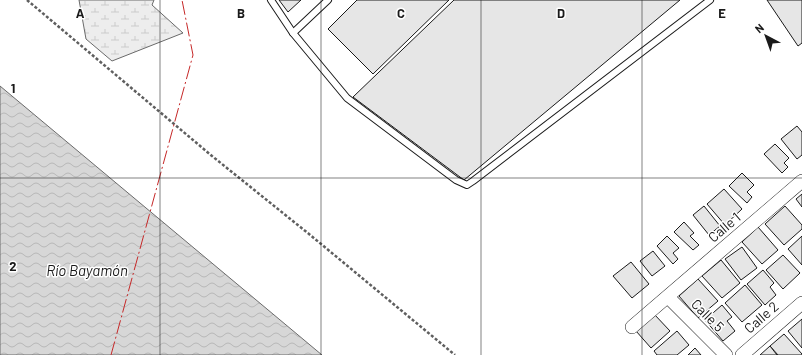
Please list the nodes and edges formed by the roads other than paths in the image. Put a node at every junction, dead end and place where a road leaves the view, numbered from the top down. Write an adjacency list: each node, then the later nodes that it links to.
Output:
1 (271, 0): 4 (lane)
2 (328, 0): 4 (lane)
3 (710, 0): 4 (lane)
4 (294, 33)
5 (802, 181): 6 (street, Calle 1)
6 (668, 297): 8 (street, Calle 1); 9 (street, Calle 5)
7 (802, 303): 10 (street, Calle 2)
8 (632, 327)
9 (726, 355)
10 (742, 355)

